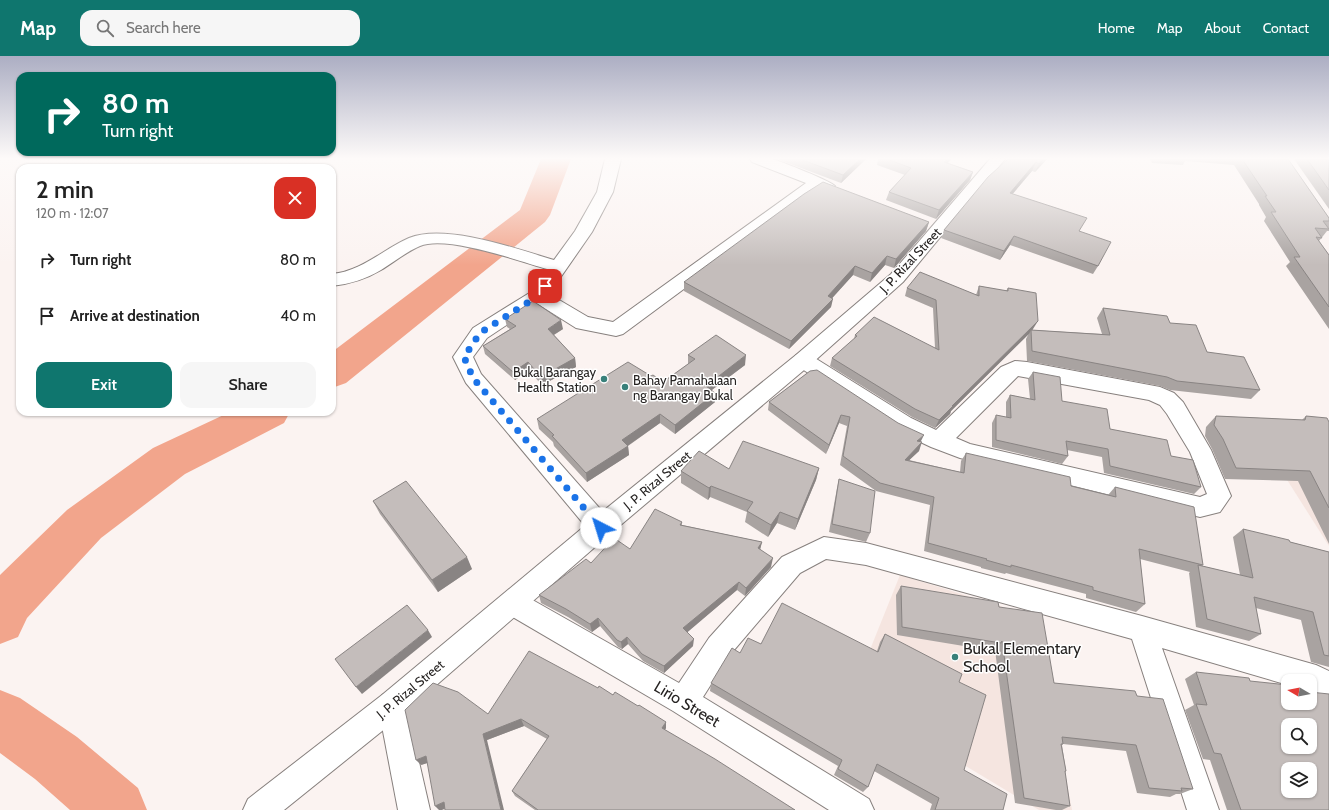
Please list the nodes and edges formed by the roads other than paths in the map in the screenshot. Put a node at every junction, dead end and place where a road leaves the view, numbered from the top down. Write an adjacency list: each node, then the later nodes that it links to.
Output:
1 (604, 194): 4 (street)
2 (801, 194): 6 (street)
3 (963, 194): 7 (street, J. P. Rizal Street)
4 (559, 267): 5 (street); 6 (street)
5 (336, 279)
6 (538, 296): 9 (street)
7 (803, 360): 8 (street); 9 (street, J. P. Rizal Street)
8 (939, 441): 8 (street)
9 (601, 528): 10 (street, J. P. Rizal Street)
10 (513, 603): 13 (street, Lirio Street); 14 (street, J. P. Rizal Street)
11 (1142, 628): 12 (street); 13 (street); 18 (street)
12 (1329, 686)
13 (683, 701): 17 (street, Lirio Street)
14 (392, 705): 15 (street, J. P. Rizal Street); 16 (street)
15 (259, 810)
16 (414, 810)
17 (858, 810)
18 (1203, 810)

